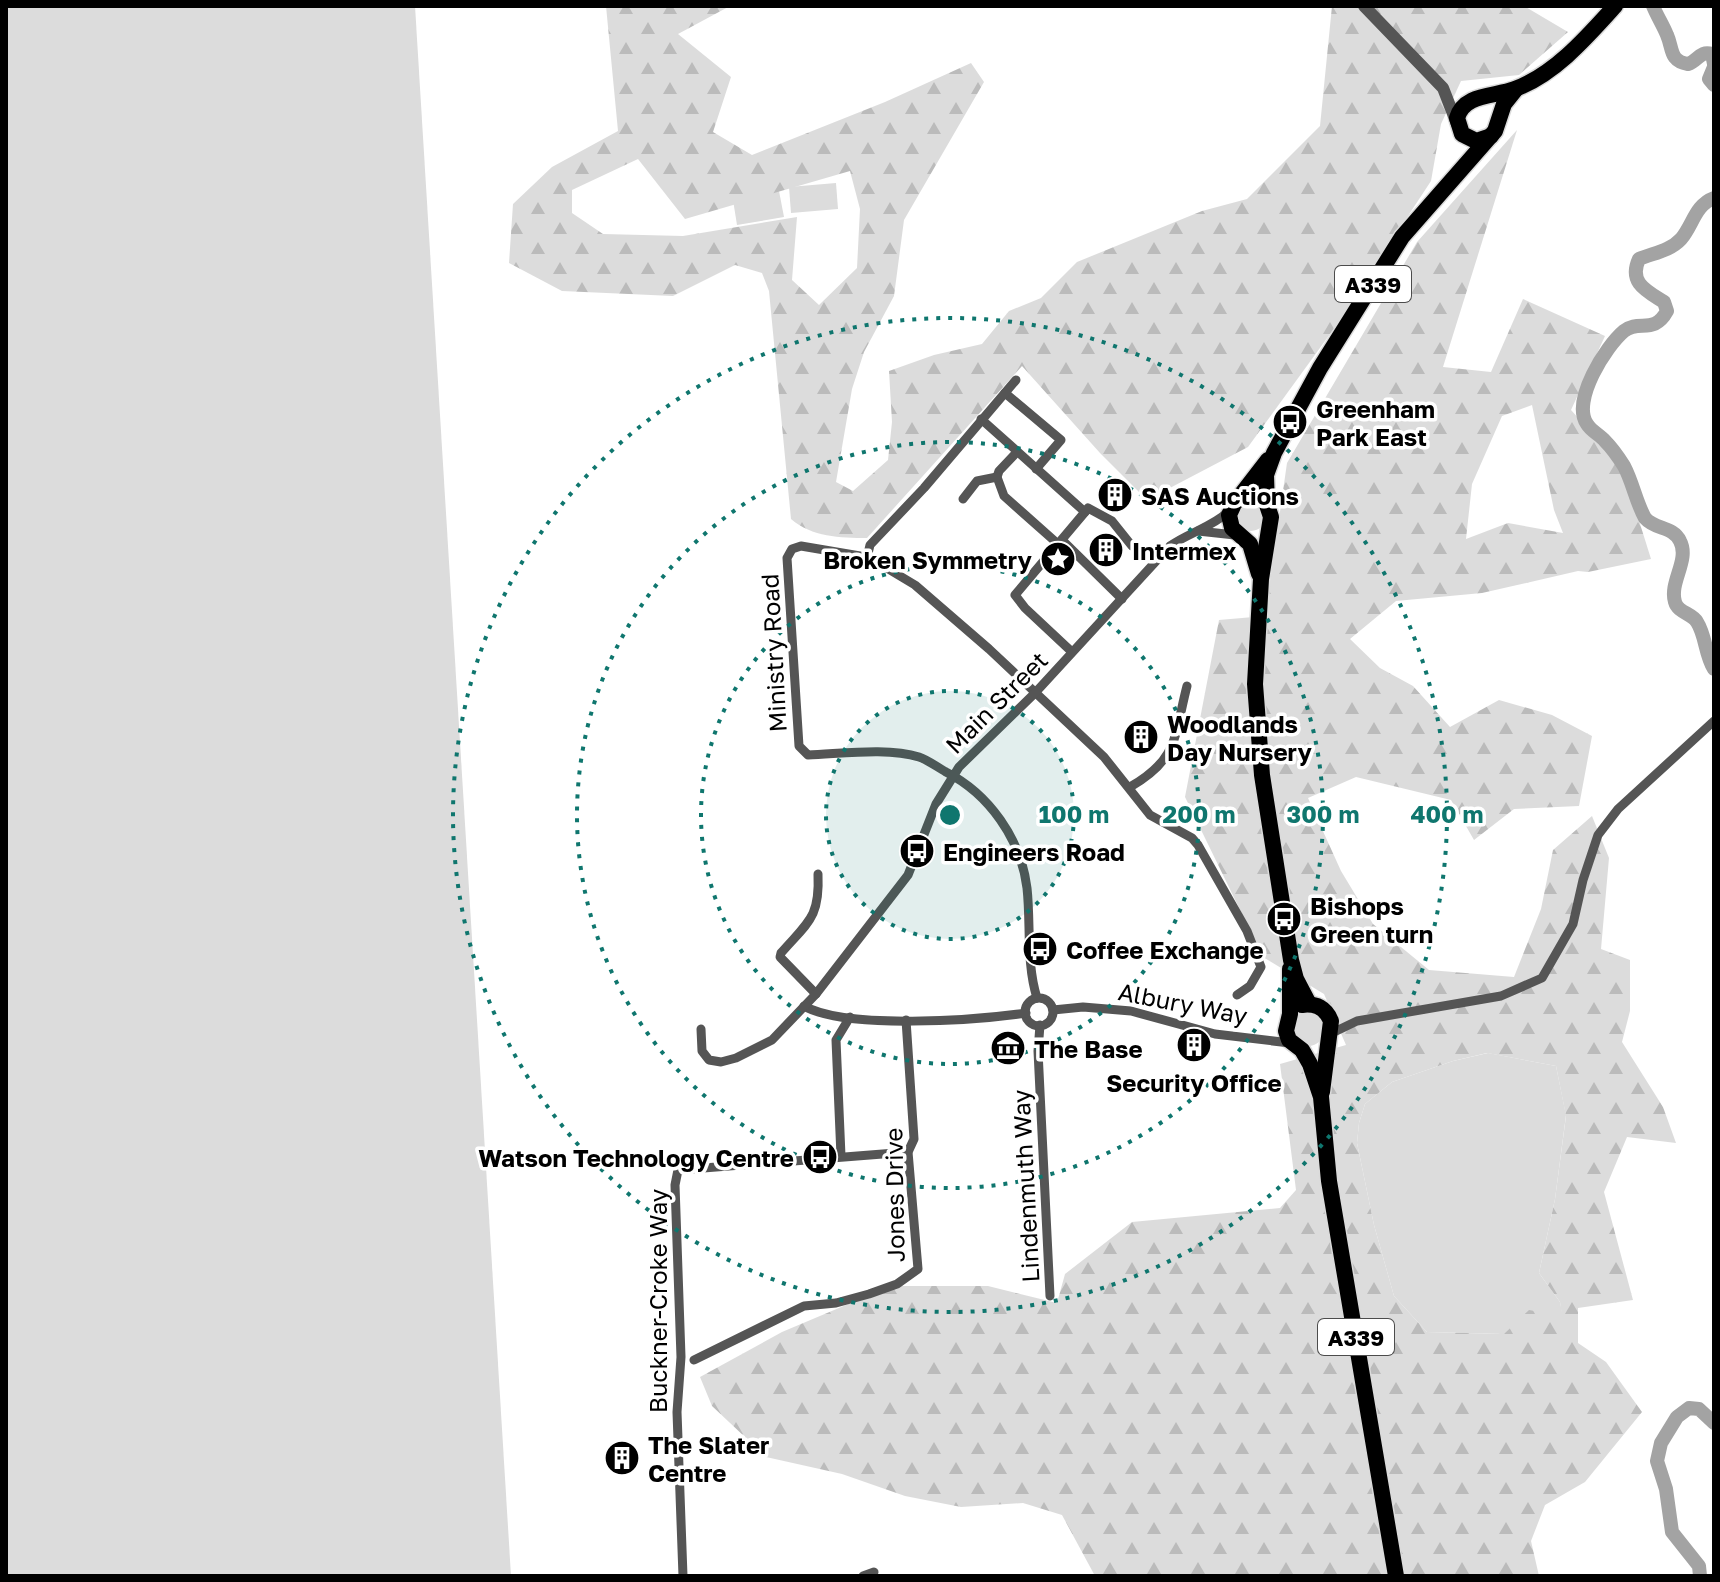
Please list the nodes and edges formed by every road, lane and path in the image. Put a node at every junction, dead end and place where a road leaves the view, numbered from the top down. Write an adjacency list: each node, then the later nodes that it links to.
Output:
1 (1364, 6): 3 (street)
2 (1615, 6): 4 (highway)
3 (1443, 88): 5 (street); 7 (street)
4 (1516, 89): 5 (highway); 6 (highway)
5 (1474, 100): 6 (highway); 7 (highway)
6 (1498, 117): 8 (highway)
7 (1460, 130): 8 (highway); 9 (highway, A339)
8 (1491, 136): 9 (highway, A339)
9 (1443, 189): 14 (highway, A339)
10 (1016, 380): 11 (street)
11 (1005, 393): 12 (street); 15 (street)
12 (981, 419): 13 (street); 26 (street)
13 (1016, 453): 15 (street); 16 (street)
14 (1274, 453): 18 (highway, A339); 19 (highway, A339)
15 (1036, 469): 20 (street)
16 (997, 477): 17 (street); 24 (street)
17 (963, 499)
18 (1267, 505): 19 (highway); 21 (highway)
19 (1232, 506): 22 (street, Main Street); 23 (highway)
20 (1085, 512): 24 (street); 25 (street)
21 (1270, 523): 23 (highway); 27 (highway)
22 (1194, 531): 23 (street); 28 (street, Main Street)
23 (1242, 537): 27 (highway)
24 (1060, 542): 28 (street); 29 (street)
25 (1132, 546)
26 (867, 558): 31 (street); 33 (street, Ministry Road)
27 (1261, 579): 36 (highway)
28 (1122, 599): 29 (street, Main Street)
29 (1072, 652): 31 (street, Main Street)
30 (1187, 686): 34 (street)
31 (1035, 693): 33 (street, Main Street); 34 (street)
32 (1714, 721): 48 (street)
33 (953, 775): 37 (street, Main Street); 39 (street)
34 (1130, 787): 38 (street)
35 (818, 874): 37 (street)
36 (1291, 960): 40 (highway); 47 (highway)
37 (816, 994): 41 (street, Main Street)
38 (1237, 995)
39 (1037, 998): 42 (street); 43 (street)
40 (1309, 1004): 44 (highway); 47 (highway)
41 (804, 1006): 45 (street); 50 (street, Main Street)
42 (1053, 1010): 49 (street); 52 (street, Albury Way)
43 (1026, 1013): 46 (street); 49 (street)
44 (1329, 1015): 48 (street); 51 (highway)
45 (850, 1017): 46 (street); 56 (street)
46 (906, 1020): 55 (street, Jones Drive)
47 (1287, 1020): 52 (street, Albury Way); 53 (highway)
48 (1357, 1021): 51 (street)
49 (1040, 1025): 57 (street, Lindenmuth Way)
50 (701, 1029)
51 (1330, 1037): 53 (highway); 54 (highway, A339)
52 (1258, 1038): 53 (street, Albury Way)
53 (1297, 1047): 54 (highway, A339)
54 (1321, 1097): 62 (highway, A339)
55 (908, 1152): 56 (street); 58 (street, Jones Drive)
56 (841, 1156): 60 (street, Buckner-Croke Way)
57 (1050, 1296)
58 (694, 1360)
59 (874, 1572): 61 (street)
60 (683, 1576)
61 (863, 1576)
62 (1396, 1576)

